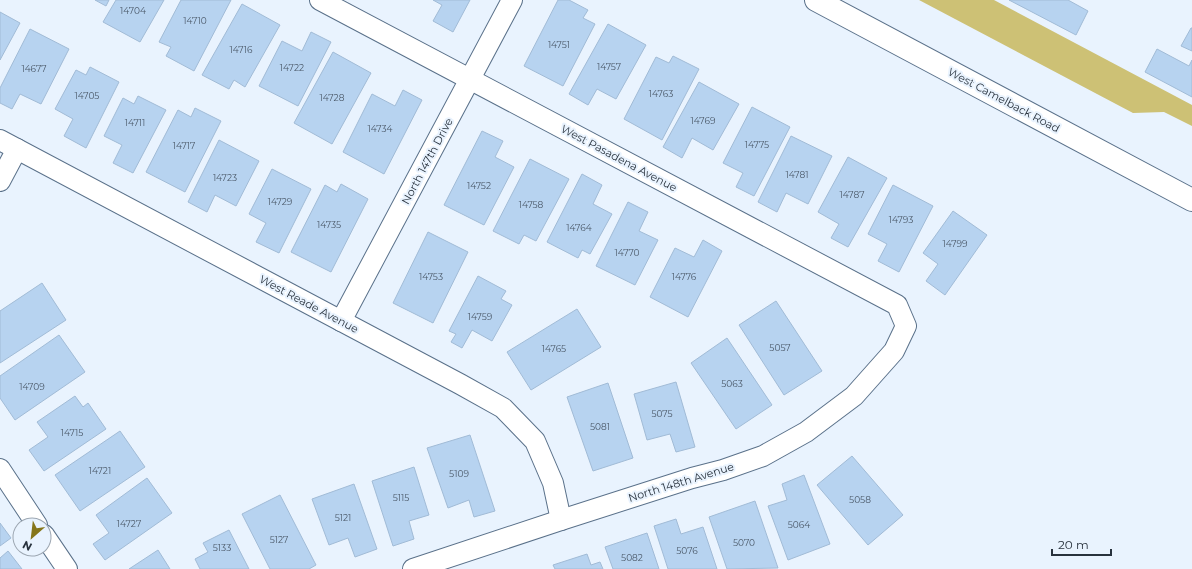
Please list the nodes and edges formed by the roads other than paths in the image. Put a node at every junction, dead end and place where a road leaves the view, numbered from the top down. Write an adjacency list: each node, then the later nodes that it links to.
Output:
1 (320, 0): 4 (street, West Pasadena Avenue)
2 (512, 0): 4 (street, North 147th Drive)
3 (816, 0): 7 (main road, West Camelback Road)
4 (470, 80): 8 (street, North 147th Drive); 9 (street, West Pasadena Avenue)
5 (8, 144): 6 (street); 8 (street, West Reade Avenue)
6 (0, 181)
7 (1192, 200)
8 (341, 321): 12 (street, West Reade Avenue)
9 (906, 326): 12 (street, North 148th Avenue)
10 (0, 468): 11 (street)
11 (33, 517)
12 (560, 520): 15 (street, North 148th Avenue)
13 (52, 547): 14 (street)
14 (67, 569)
15 (413, 569)

